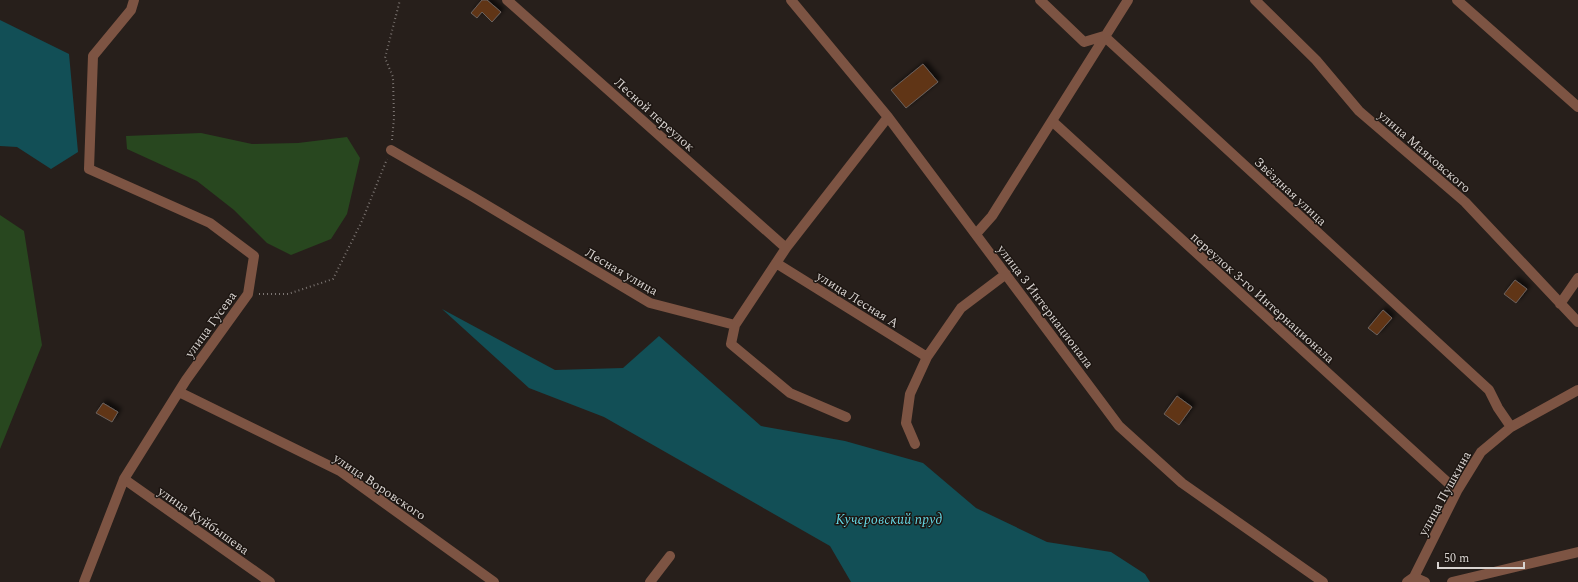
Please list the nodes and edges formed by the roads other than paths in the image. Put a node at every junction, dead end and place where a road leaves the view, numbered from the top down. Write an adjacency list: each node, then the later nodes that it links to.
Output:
1 (134, 0): 23 (street, улица Гусева)
2 (507, 0): 14 (street, Лесной переулок)
3 (791, 0): 10 (street, улица 3 Интернационала)
4 (1040, 0): 8 (street)
5 (1128, 0): 8 (street)
6 (1255, 0): 18 (street, улица Маяковского)
7 (1457, 0): 9 (street)
8 (1104, 36): 11 (street); 25 (street, Звёздная улица)
9 (1578, 107)
10 (888, 117): 13 (street, улица 3 Интернационала); 14 (street)
11 (1052, 121): 13 (street); 28 (street, переулок 3-го Интернационала)
12 (391, 150): 20 (street, Лесная улица)
13 (976, 234): 16 (street, улица 3 Интернационала)
14 (786, 248): 15 (street)
15 (776, 263): 20 (street); 21 (street, улица Лесная А)
16 (1006, 274): 21 (street); 36 (street, улица 3 Интернационала)
17 (1578, 278): 18 (street)
18 (1560, 304): 19 (street, улица Маяковского)
19 (1578, 322)
20 (735, 326): 24 (street)
21 (927, 357): 26 (street)
22 (1578, 390): 25 (street, улица Пушкина)
23 (179, 392): 27 (street, улица Гусева); 34 (street, улица Воровского)
24 (846, 417)
25 (1511, 428): 28 (street, улица Пушкина)
26 (915, 444)
27 (124, 479): 32 (street, улица Гусева); 33 (street, улица Куйбышева)
28 (1457, 491): 31 (street, улица Пушкина)
29 (1578, 552): 38 (street)
30 (670, 556): 35 (street)
31 (1412, 580): 37 (street)
32 (84, 582)
33 (270, 582)
34 (494, 582)
35 (650, 582)
36 (1322, 582)
37 (1425, 582)
38 (1452, 582)

